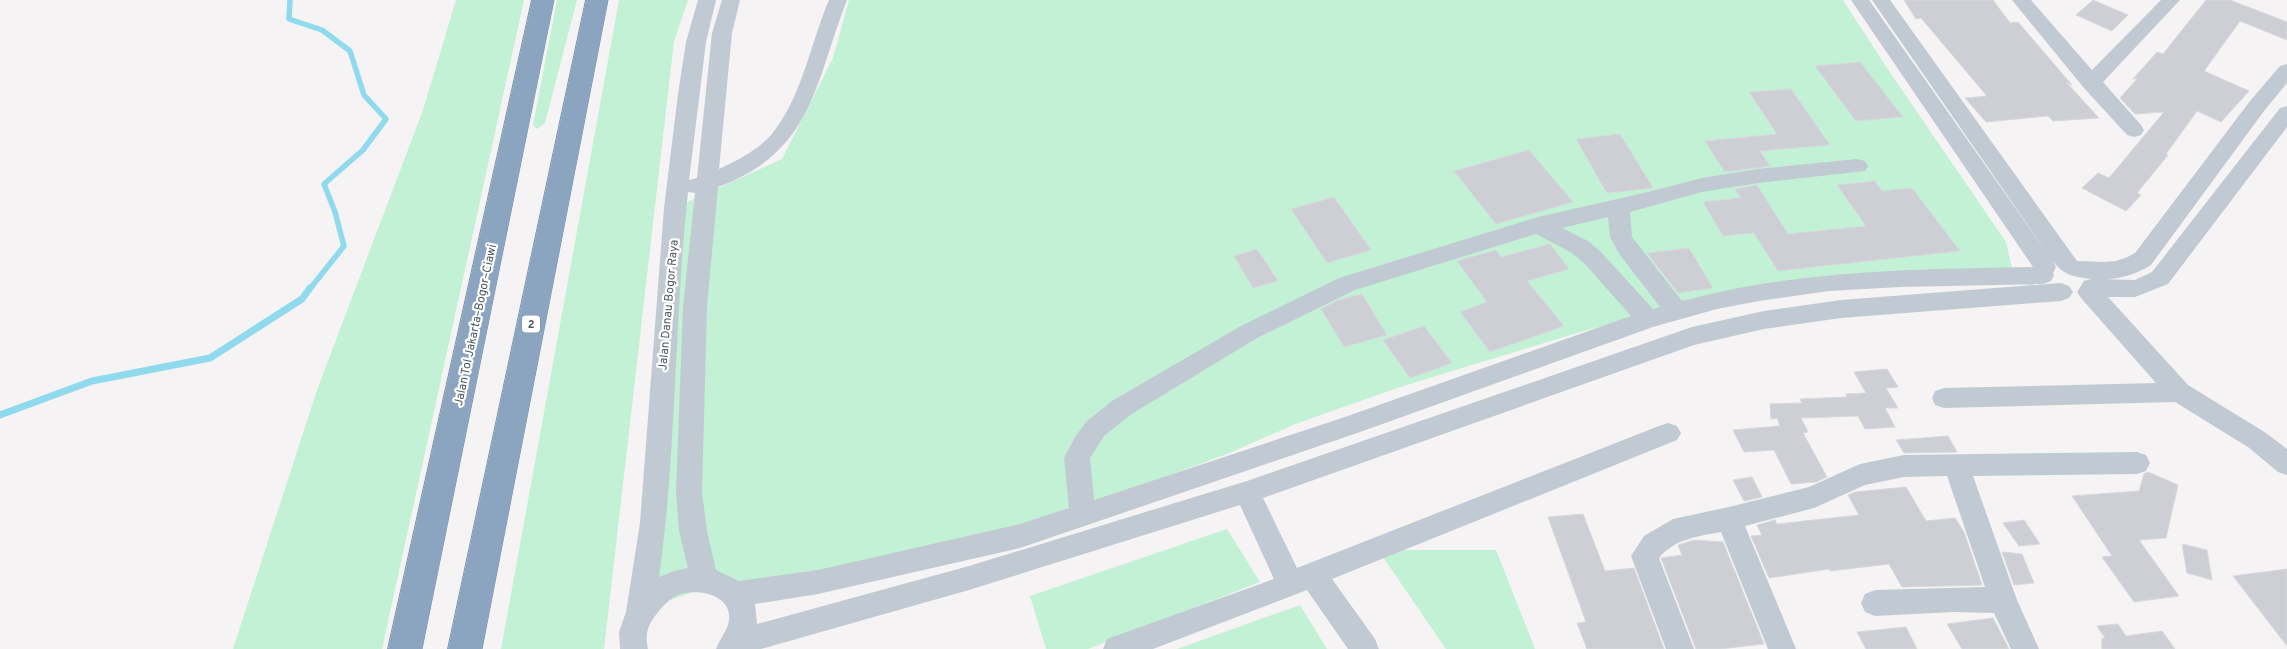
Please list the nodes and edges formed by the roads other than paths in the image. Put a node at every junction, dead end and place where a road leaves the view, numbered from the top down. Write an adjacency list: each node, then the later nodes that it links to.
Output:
1 (543, 0): 46 (highway, Jalan Tol Jakarta–Bogor–Ciawi)
2 (597, 0): 42 (highway, 2)
3 (707, 0): 18 (street, Jalan Danau Bogor Raya)
4 (731, 0): 17 (street)
5 (838, 0): 17 (street)
6 (1860, 0): 24 (street)
7 (1881, 0): 23 (street)
8 (2021, 0): 11 (street)
9 (2172, 0): 11 (street)
10 (2287, 70): 15 (street)
11 (2091, 83): 13 (street)
12 (2287, 113): 16 (street)
13 (2134, 130)
14 (1857, 166): 19 (street)
15 (2209, 171): 16 (street); 23 (street)
16 (2235, 182): 25 (street)
17 (706, 184): 18 (street); 38 (street)
18 (678, 188): 44 (street, Jalan Danau Bogor Raya)
19 (1618, 206): 20 (street); 21 (street)
20 (1538, 225): 22 (street); 36 (street)
21 (1621, 237): 22 (street); 27 (street)
22 (1580, 247): 28 (street)
23 (2073, 267): 24 (street); 25 (street)
24 (2044, 271): 26 (street); 27 (street)
25 (2090, 290): 26 (street); 29 (street)
26 (2061, 292): 35 (street)
27 (1677, 311): 28 (street)
28 (1648, 319): 36 (street)
29 (2179, 392): 30 (street); 33 (street)
30 (1944, 398)
31 (1668, 433): 39 (street)
32 (2137, 463): 34 (street)
33 (2287, 464)
34 (1956, 466): 37 (street); 41 (street)
35 (1247, 492): 39 (street); 45 (street)
36 (1083, 514): 40 (street)
37 (1729, 519): 52 (street); 53 (street)
38 (704, 578): 40 (street); 44 (street)
39 (1301, 579): 50 (street); 51 (street)
40 (736, 594): 45 (street)
41 (2003, 600): 43 (street); 54 (street)
42 (474, 602): 47 (highway, 2); 48 (highway)
43 (1875, 603)
44 (640, 612): 49 (street, Jalan Danau Bogor Raya)
45 (732, 646)
46 (405, 649)
47 (465, 649)
48 (473, 649)
49 (634, 649)
50 (1117, 649)
51 (1365, 649)
52 (1680, 649)
53 (1782, 649)
54 (2025, 649)

